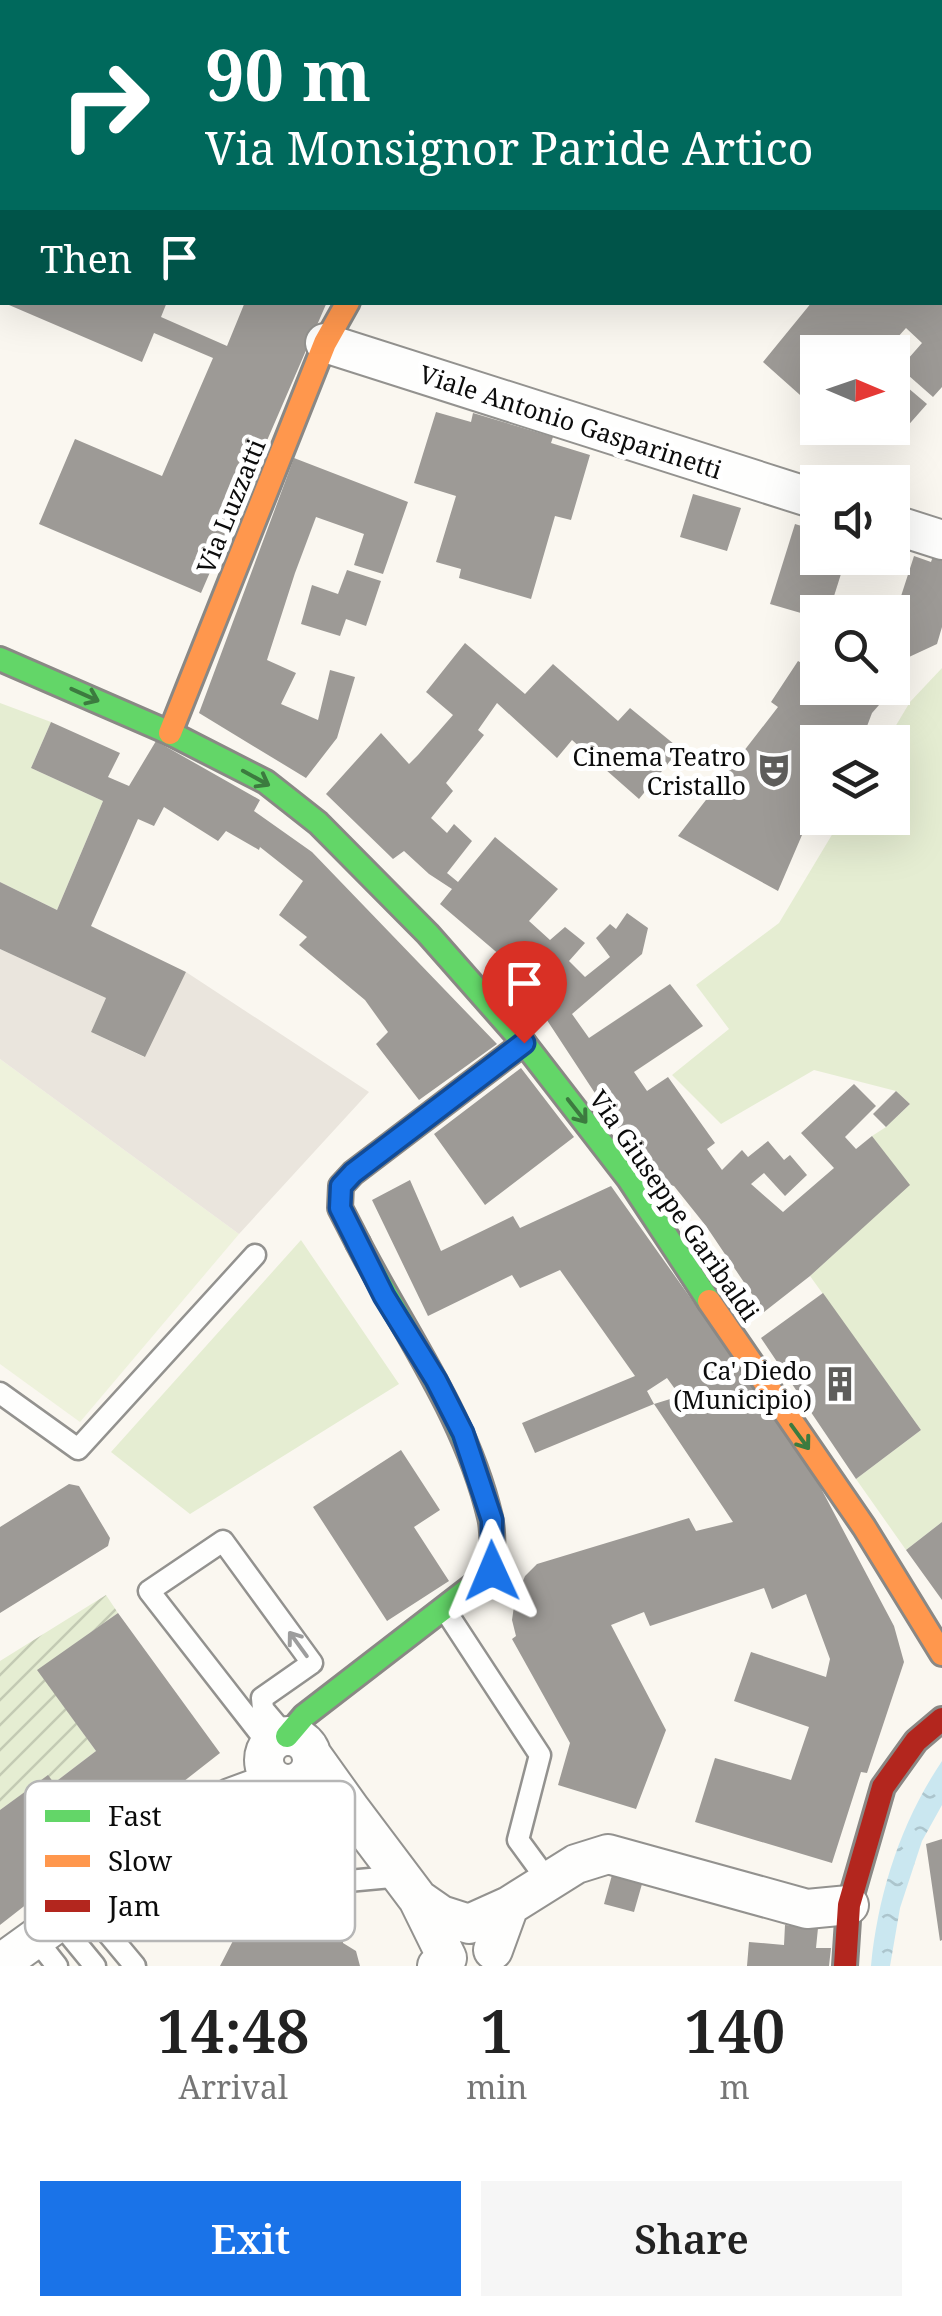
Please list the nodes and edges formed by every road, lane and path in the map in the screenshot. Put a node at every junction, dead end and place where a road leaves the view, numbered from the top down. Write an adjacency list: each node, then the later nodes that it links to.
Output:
1 (346, 305): 2 (street, Via Luzzatti)
2 (325, 342): 3 (street, Viale Antonio Gasparinetti); 7 (street, Via Luzzatti)
3 (800, 494)
4 (910, 530): 5 (street)
5 (942, 540)
6 (0, 658): 7 (street, Via Giuseppe Garibaldi, one-way to 7)
7 (170, 733): 8 (street, Via Giuseppe Garibaldi, one-way to 8)
8 (524, 1043): 11 (street); 12 (street, Via Giuseppe Garibaldi, one-way to 12)
9 (255, 1255): 10 (lane)
10 (0, 1393)
11 (444, 1610): 13 (street); 19 (lane)
12 (942, 1654)
13 (326, 1699): 15 (street)
14 (942, 1719): 22 (street)
15 (288, 1758): 15 (lane, one-way to 15); 16 (street); 17 (street)
16 (263, 1781)
17 (306, 1781)
18 (355, 1815): 20 (street)
19 (548, 1881): 22 (street); 26 (street)
20 (410, 1887): 21 (lane); 26 (street); 28 (street)
21 (355, 1894)
22 (848, 1905): 31 (street)
23 (42, 1941): 27 (street)
24 (66, 1941): 29 (lane)
25 (114, 1941): 30 (lane)
26 (482, 1947): 28 (street)
27 (0, 1964)
28 (445, 1964)
29 (94, 1966)
30 (135, 1966)
31 (845, 1966)

